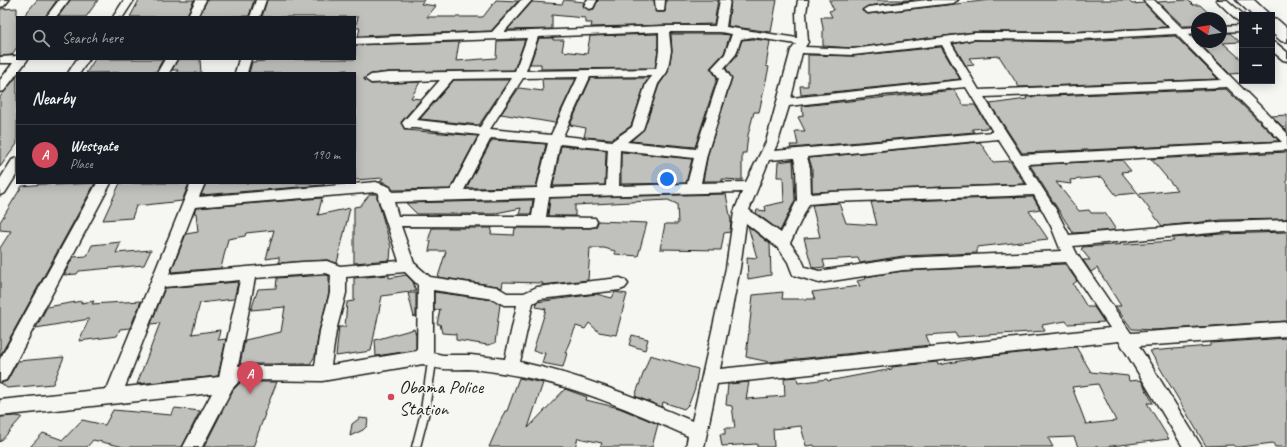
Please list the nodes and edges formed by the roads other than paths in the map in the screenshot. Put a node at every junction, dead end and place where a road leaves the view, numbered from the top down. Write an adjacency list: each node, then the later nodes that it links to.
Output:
1 (4, 0): 13 (street)
2 (64, 0): 16 (street)
3 (129, 0): 17 (street)
4 (201, 0): 18 (street)
5 (261, 0): 19 (street)
6 (527, 0): 29 (street)
7 (725, 0): 24 (street)
8 (803, 0): 34 (street)
9 (952, 0): 14 (street)
10 (1148, 0): 27 (street)
11 (1221, 0): 20 (street)
12 (1244, 0): 15 (highway)
13 (0, 4)
14 (868, 10)
15 (1258, 12)
16 (52, 16)
17 (119, 16)
18 (193, 16)
19 (255, 16)
20 (1239, 16)
21 (1275, 26): 31 (highway)
22 (1239, 28): 25 (street)
23 (664, 29): 24 (street); 28 (street); 46 (street)
24 (720, 29): 30 (street)
25 (1227, 29)
26 (1191, 30): 27 (street)
27 (1180, 31): 32 (street); 51 (street)
28 (534, 34): 29 (street); 49 (street)
29 (496, 36): 33 (street)
30 (776, 36): 34 (street); 62 (street)
31 (1287, 36)
32 (945, 41): 34 (street); 53 (street)
33 (356, 42)
34 (800, 46): 54 (street)
35 (1275, 48): 36 (street)
36 (1287, 58)
37 (16, 59): 38 (street)
38 (0, 60)
39 (21, 60): 52 (street)
40 (82, 60): 43 (street)
41 (170, 60): 44 (street)
42 (246, 60): 45 (street)
43 (75, 72)
44 (164, 72)
45 (241, 72)
46 (661, 72): 47 (street); 59 (street)
47 (586, 73): 49 (street); 57 (street)
48 (450, 76): 49 (street); 50 (street); 55 (street)
49 (519, 76): 55 (street)
50 (372, 79)
51 (1230, 83): 53 (street); 58 (street)
52 (0, 88)
53 (974, 89): 54 (street); 56 (street)
54 (784, 103): 63 (street)
55 (485, 132): 57 (street); 74 (street)
56 (1001, 134): 61 (street); 64 (street)
57 (555, 139): 59 (street); 73 (street)
58 (1287, 140)
59 (614, 146): 62 (street); 72 (street)
60 (1287, 146): 64 (street)
61 (799, 152): 63 (street); 76 (street)
62 (701, 154): 69 (street)
63 (766, 156): 68 (street)
64 (1018, 160): 71 (street)
65 (16, 165): 70 (street)
66 (103, 184): 98 (street)
67 (198, 184): 77 (street)
68 (750, 187): 69 (street); 78 (street)
69 (693, 188): 72 (street)
70 (0, 190)
71 (1037, 190): 76 (street); 83 (street)
72 (612, 191): 73 (street)
73 (543, 192): 74 (street); 80 (street)
74 (455, 195): 75 (street)
75 (386, 197): 77 (street); 79 (street)
76 (804, 200): 84 (street)
77 (189, 203): 89 (street)
78 (741, 212): 84 (street); 99 (street)
79 (392, 221): 80 (street); 86 (street)
80 (538, 221): 81 (street)
81 (590, 222)
82 (1287, 225): 83 (street)
83 (1065, 241): 85 (street)
84 (783, 243): 85 (street)
85 (1070, 256): 94 (street)
86 (408, 266): 87 (street); 90 (street)
87 (339, 272): 88 (street); 97 (street)
88 (249, 273): 89 (street); 100 (street)
89 (158, 281): 101 (street)
90 (426, 283): 92 (street); 95 (street)
91 (620, 284): 92 (street)
92 (526, 299): 96 (street)
93 (1287, 329): 94 (street)
94 (1125, 337): 99 (street); 106 (street)
95 (428, 360): 96 (street); 97 (street); 105 (lane)
96 (511, 367): 103 (street)
97 (322, 374): 100 (street)
98 (0, 375)
99 (710, 378): 103 (street)
100 (226, 384): 101 (street); 104 (street)
101 (113, 395): 102 (street)
102 (0, 408)
103 (697, 439)
104 (192, 447)
105 (416, 447)
106 (1193, 447)

